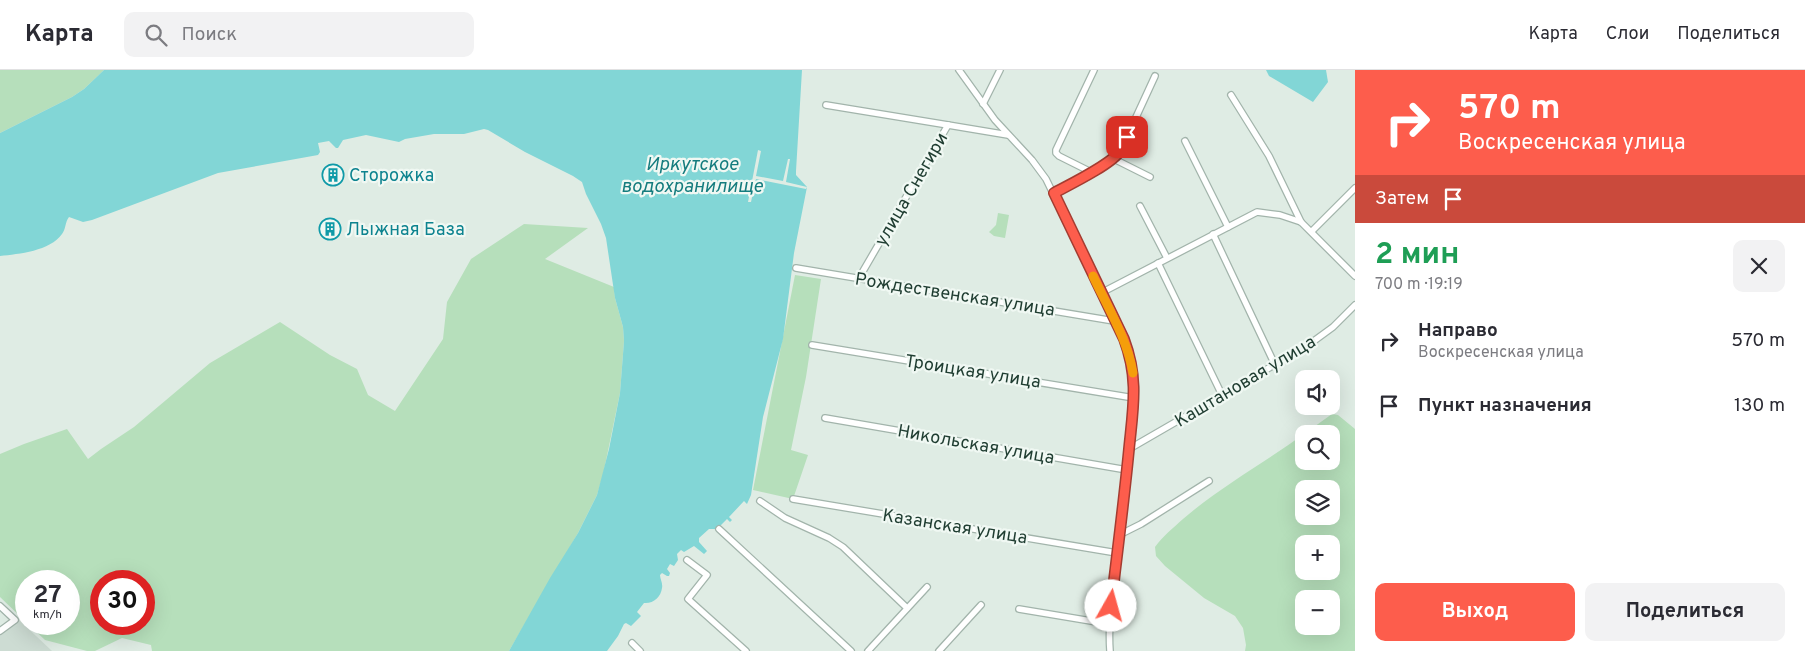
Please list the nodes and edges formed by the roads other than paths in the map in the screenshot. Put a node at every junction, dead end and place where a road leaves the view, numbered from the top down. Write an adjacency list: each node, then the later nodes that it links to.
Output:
1 (959, 70): 6 (street)
2 (1000, 70): 6 (street)
3 (1094, 70): 12 (street)
4 (1155, 76): 11 (street)
5 (1231, 95): 17 (street)
6 (983, 104): 9 (street)
7 (826, 105): 8 (street, улица Снегири)
8 (948, 125): 9 (street, улица Снегири); 25 (street, улица Снегири)
9 (1009, 135): 15 (street)
10 (1185, 141): 18 (street)
11 (1112, 158): 12 (street); 13 (street)
12 (1091, 172): 15 (street)
13 (1150, 177)
14 (1355, 188): 19 (street)
15 (1054, 193): 26 (street)
16 (1140, 206): 21 (street)
17 (1301, 222): 18 (street); 19 (street)
18 (1228, 227): 20 (street)
19 (1312, 231): 24 (street)
20 (1213, 234): 21 (street); 30 (street)
21 (1167, 258): 22 (street)
22 (1158, 263): 26 (street); 31 (street)
23 (796, 268): 25 (street, Рождественская улица)
24 (1355, 276)
25 (860, 278): 28 (street, Рождественская улица)
26 (1101, 292): 28 (street)
27 (1355, 305): 30 (street, Каштановая улица)
28 (1114, 321): 32 (street)
29 (812, 345): 32 (street, Троицкая улица)
30 (1276, 365): 31 (street, Каштановая улица)
31 (1222, 395): 34 (street, Каштановая улица)
32 (1134, 398): 34 (street)
33 (825, 418): 35 (street, Никольская улица)
34 (1129, 449): 35 (street)
35 (1127, 470): 40 (street)
36 (1209, 481): 40 (street)
37 (793, 499): 41 (street, Казанская улица)
38 (760, 501): 46 (street)
39 (719, 529): 53 (street)
40 (1119, 536): 41 (street)
41 (1117, 553): 48 (street)
42 (688, 560): 52 (street)
43 (927, 587): 46 (street)
44 (980, 605): 55 (street)
45 (0, 606): 49 (street)
46 (907, 608): 54 (street)
47 (1019, 609): 48 (street)
48 (1109, 624): 56 (street)
49 (0, 632)
50 (632, 643): 51 (street)
51 (640, 651)
52 (746, 651)
53 (851, 651)
54 (868, 651)
55 (939, 651)
56 (1110, 651)

